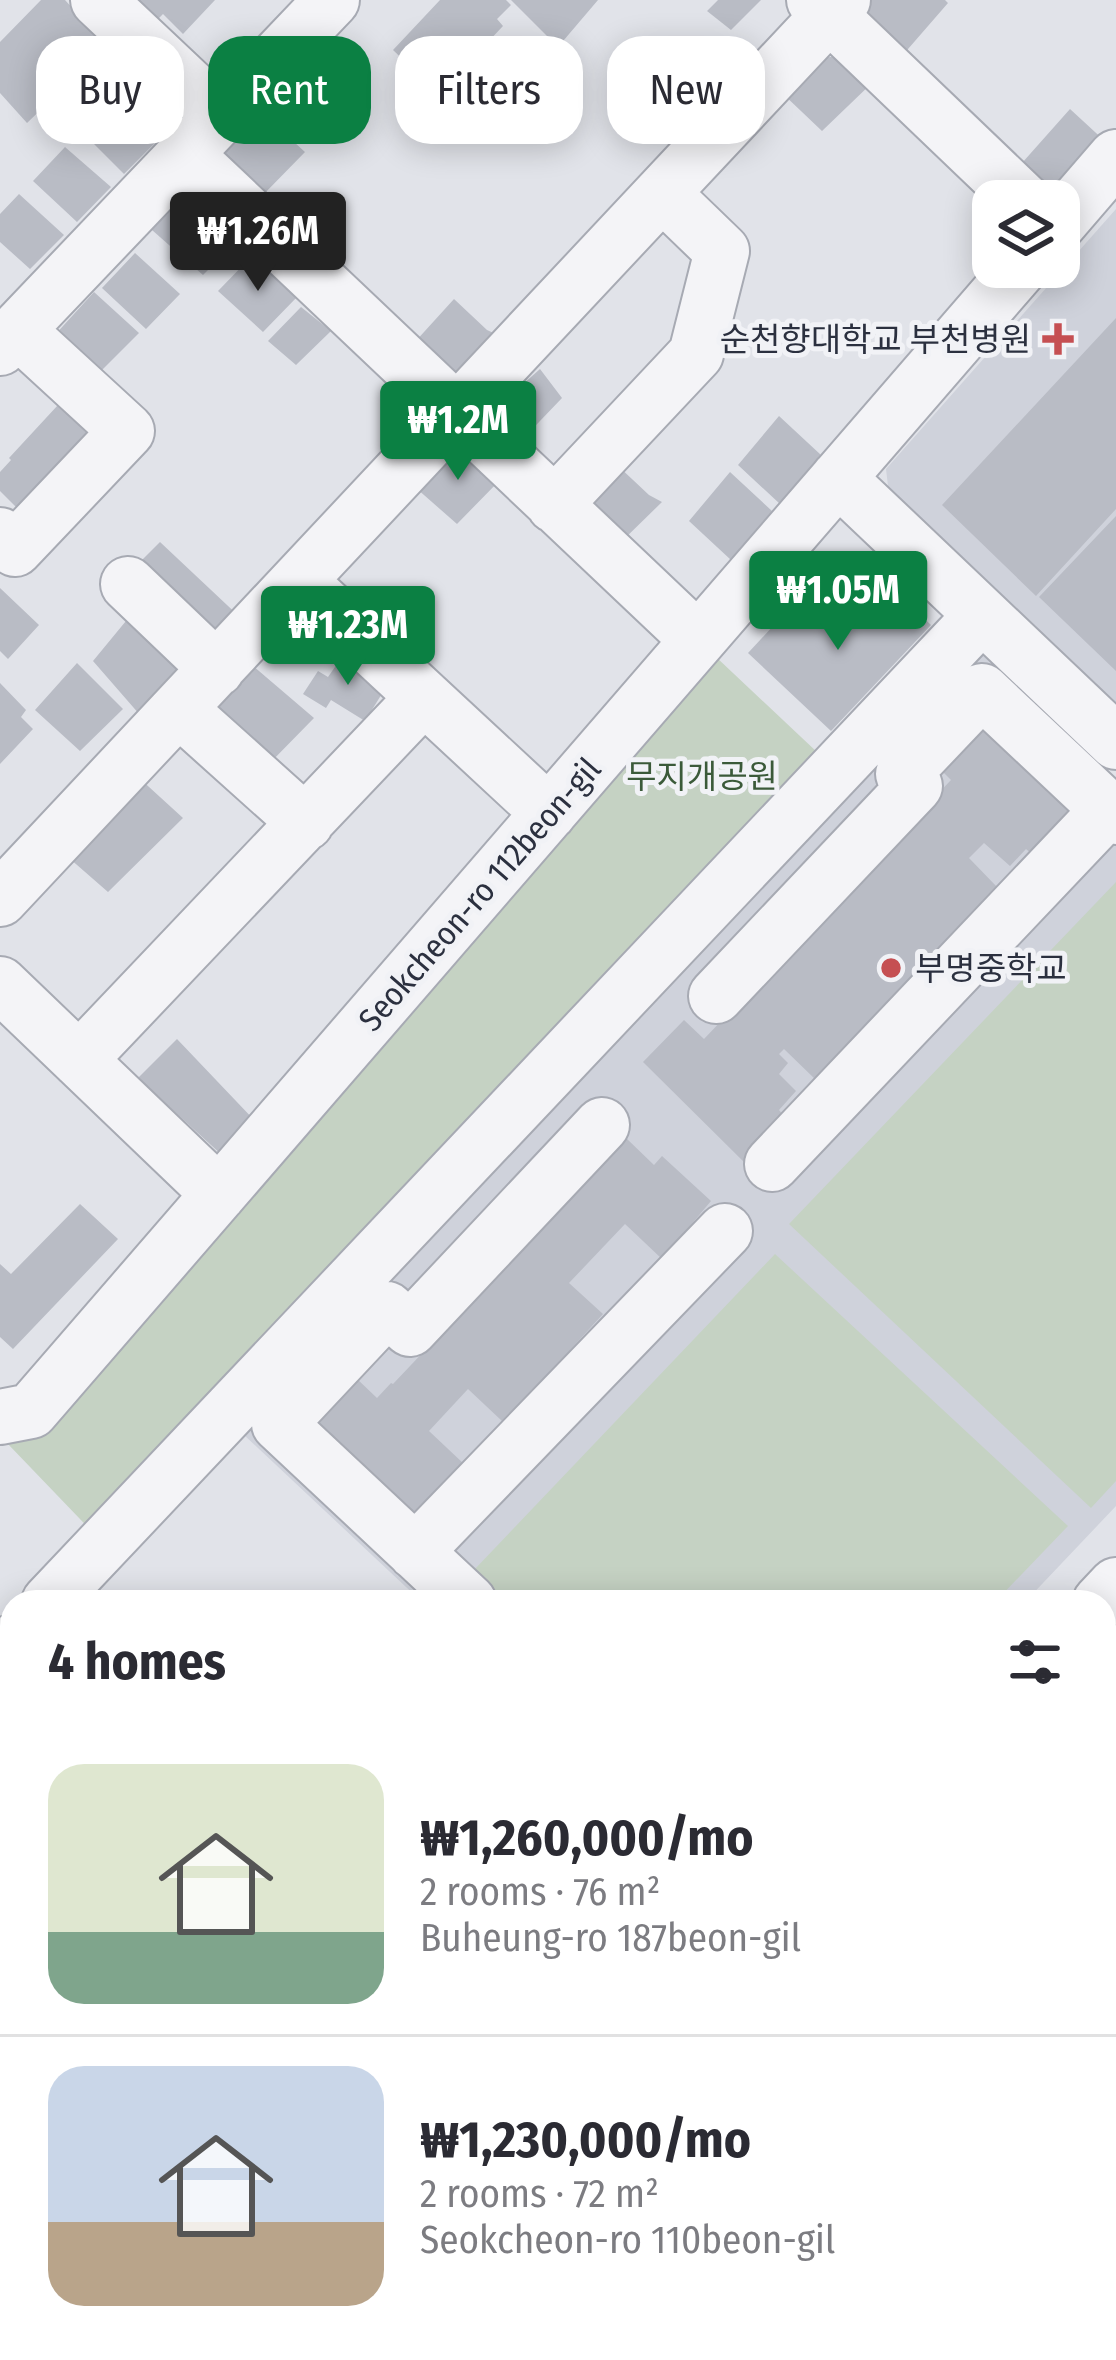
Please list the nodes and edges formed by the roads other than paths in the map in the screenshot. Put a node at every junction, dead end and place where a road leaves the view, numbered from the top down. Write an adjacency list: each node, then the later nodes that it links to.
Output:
1 (98, 0): 4 (street)
2 (332, 0): 4 (street)
3 (829, 5): 6 (street); 7 (street)
4 (203, 135): 10 (street); 11 (street)
5 (1116, 157): 8 (street)
6 (1003, 180)
7 (662, 193): 11 (street); 13 (street)
8 (1080, 199)
9 (1003, 288): 12 (street, Seokcheon-ro 112beon-gil)
10 (8, 339): 14 (street)
11 (456, 412): 13 (street); 15 (street)
12 (838, 478): 17 (street); 18 (street, Seokcheon-ro 112beon-gil)
13 (554, 505): 18 (street)
14 (0, 535)
15 (299, 581): 19 (street); 20 (street)
16 (128, 584): 19 (street)
17 (982, 615): 22 (street); 36 (street)
18 (698, 640): 23 (street, Seokcheon-ro 112beon-gil)
19 (217, 669): 21 (street)
20 (424, 697): 23 (street); 25 (street)
21 (179, 709): 25 (street); 26 (street)
22 (1116, 742)
23 (549, 813): 32 (street, Seokcheon-ro 112beon-gil)
24 (1112, 813): 28 (street); 31 (street)
25 (305, 824): 29 (street)
26 (0, 899)
27 (0, 984): 29 (street)
28 (716, 996)
29 (80, 1060): 32 (street)
30 (602, 1125): 35 (street)
31 (772, 1165)
32 (219, 1194): 34 (street, Seokcheon-ro 112beon-gil)
33 (725, 1232): 35 (street)
34 (0, 1417)
35 (415, 1552): 37 (street)
36 (60, 1590)
37 (456, 1590)

